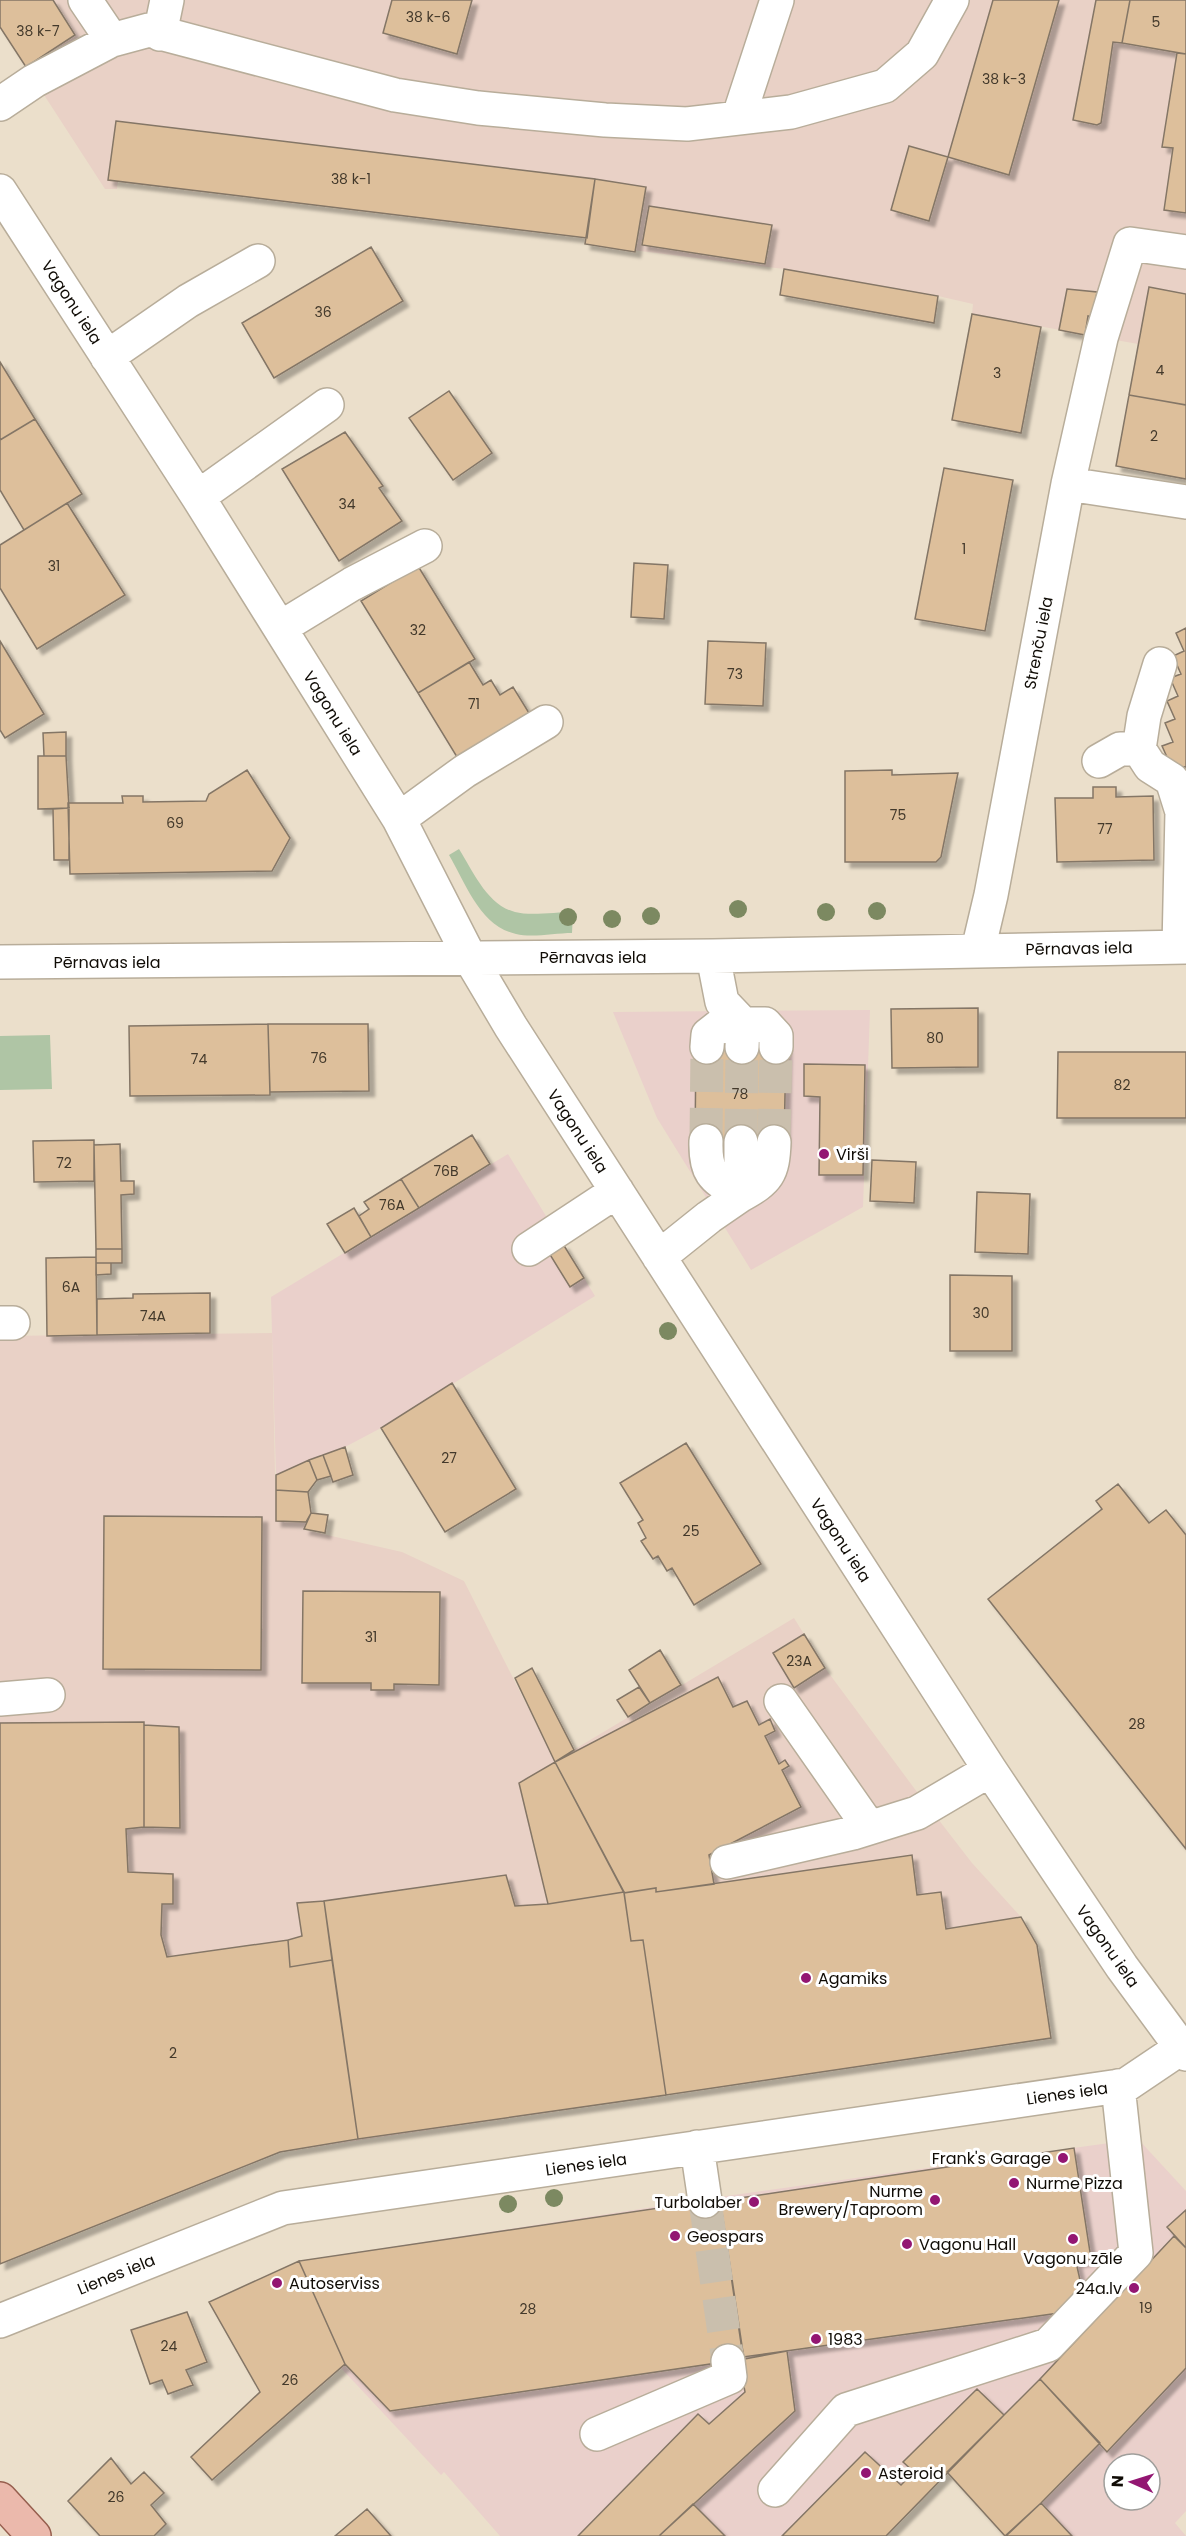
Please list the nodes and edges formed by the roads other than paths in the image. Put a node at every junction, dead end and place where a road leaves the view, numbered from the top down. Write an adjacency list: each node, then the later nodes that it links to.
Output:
1 (85, 0): 6 (street)
2 (167, 0): 5 (street)
3 (777, 0): 8 (street)
4 (952, 0): 8 (street)
5 (160, 34): 6 (street); 8 (street)
6 (112, 40): 7 (street)
7 (0, 104)
8 (740, 116)
9 (0, 191): 12 (street, Vagonu iela)
10 (1186, 252): 14 (street, Strenču iela)
11 (258, 261): 12 (street)
12 (107, 357): 15 (street, Vagonu iela)
13 (327, 405): 15 (street)
14 (1068, 484): 16 (street); 25 (street, Strenču iela)
15 (198, 497): 18 (street, Vagonu iela)
16 (1186, 502)
17 (425, 546): 18 (street)
18 (280, 628): 23 (street, Vagonu iela)
19 (1160, 664): 21 (street)
20 (546, 722): 23 (street)
21 (1139, 749): 22 (street); 24 (street)
22 (1099, 761)
23 (399, 819): 27 (street, Vagonu iela)
24 (1182, 947): 25 (street, Pērnavas iela)
25 (978, 950): 26 (street, Pērnavas iela)
26 (713, 956): 27 (street, Pērnavas iela); 29 (street)
27 (470, 958): 28 (street, Pērnavas iela); 35 (street, Vagonu iela)
28 (0, 962)
29 (743, 1036): 30 (street); 31 (street)
30 (707, 1047)
31 (776, 1047)
32 (706, 1141): 36 (street)
33 (741, 1142): 36 (street)
34 (774, 1142): 36 (street)
35 (617, 1191): 37 (street); 38 (street, Vagonu iela)
36 (741, 1195): 38 (street)
37 (529, 1249)
38 (659, 1257): 42 (street, Vagonu iela)
39 (48, 1695): 40 (street)
40 (0, 1699)
41 (781, 1701): 43 (street)
42 (990, 1770): 43 (street); 45 (street, Vagonu iela)
43 (869, 1827): 44 (street)
44 (727, 1862)
45 (1184, 2051): 46 (street, Lienes iela)
46 (1118, 2086): 47 (street, Lienes iela); 52 (street)
47 (697, 2147): 48 (street); 49 (street, Lienes iela)
48 (705, 2201)
49 (0, 2321)
50 (728, 2361): 51 (street)
51 (597, 2434)
52 (775, 2490)
53 (0, 2499): 54 (main road)
54 (34, 2536)

